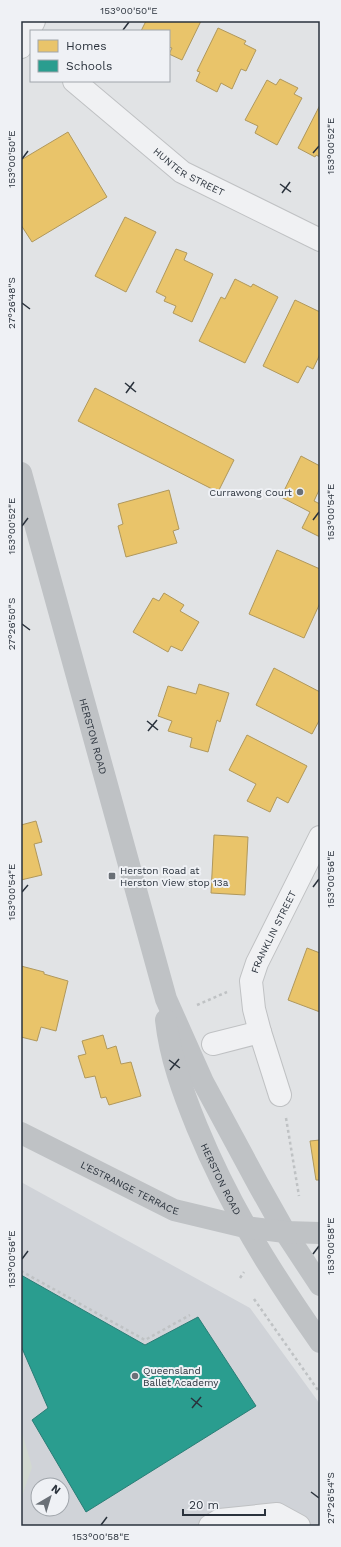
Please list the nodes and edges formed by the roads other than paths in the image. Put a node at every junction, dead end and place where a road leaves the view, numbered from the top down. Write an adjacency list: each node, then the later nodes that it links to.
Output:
1 (75, 82): 2 (street, HUNTER STREET)
2 (320, 240)
3 (21, 473): 5 (main road, HERSTON ROAD)
4 (320, 837): 6 (street, FRANKLIN STREET)
5 (166, 999): 10 (main road, HERSTON ROAD); 11 (main road, HERSTON ROAD)
6 (260, 1032): 7 (street); 8 (street, FRANKLIN STREET)
7 (213, 1044)
8 (280, 1095)
9 (21, 1133): 10 (main road, L'ESTRANGE TERRACE)
10 (245, 1227): 11 (main road, L'ESTRANGE TERRACE); 14 (main road, HERSTON ROAD)
11 (285, 1232): 12 (main road, L'ESTRANGE TERRACE); 13 (main road, HERSTON ROAD)
12 (320, 1232)
13 (320, 1285)
14 (320, 1342)
15 (210, 1526): 16 (street)
16 (299, 1526)

